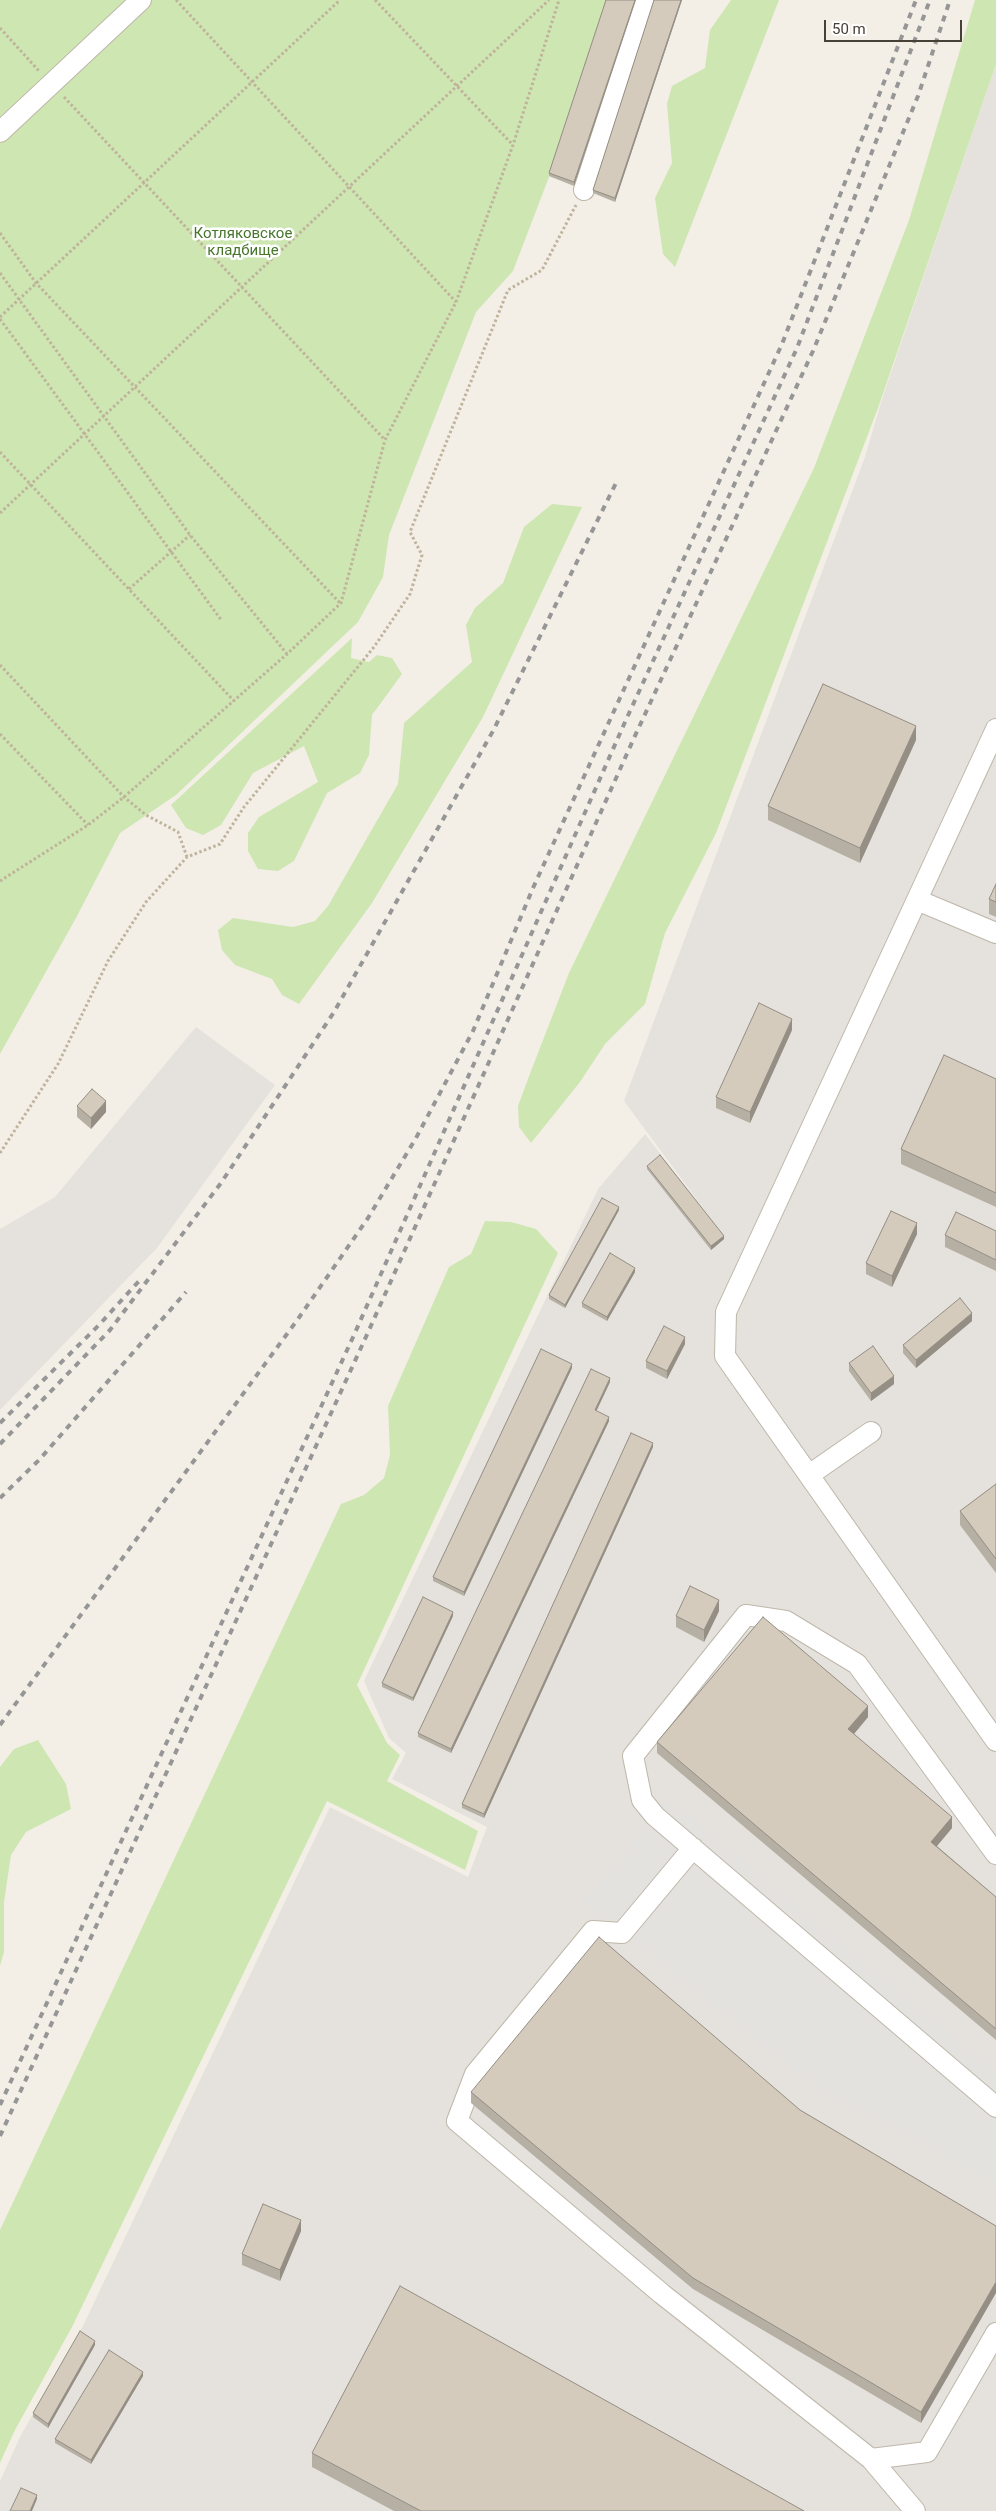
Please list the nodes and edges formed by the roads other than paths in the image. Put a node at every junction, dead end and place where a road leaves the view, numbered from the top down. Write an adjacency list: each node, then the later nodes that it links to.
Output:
1 (141, 0): 3 (street)
2 (646, 0): 4 (street)
3 (0, 132)
4 (584, 190)
5 (996, 729): 6 (street)
6 (917, 900): 7 (street); 9 (street)
7 (996, 933)
8 (871, 1432): 9 (street)
9 (809, 1475): 10 (street)
10 (996, 1741)
11 (693, 1848): 12 (street); 13 (street); 15 (street)
12 (996, 1854)
13 (996, 2107)
14 (996, 2333): 15 (street)
15 (871, 2459): 16 (street)
16 (915, 2511)

